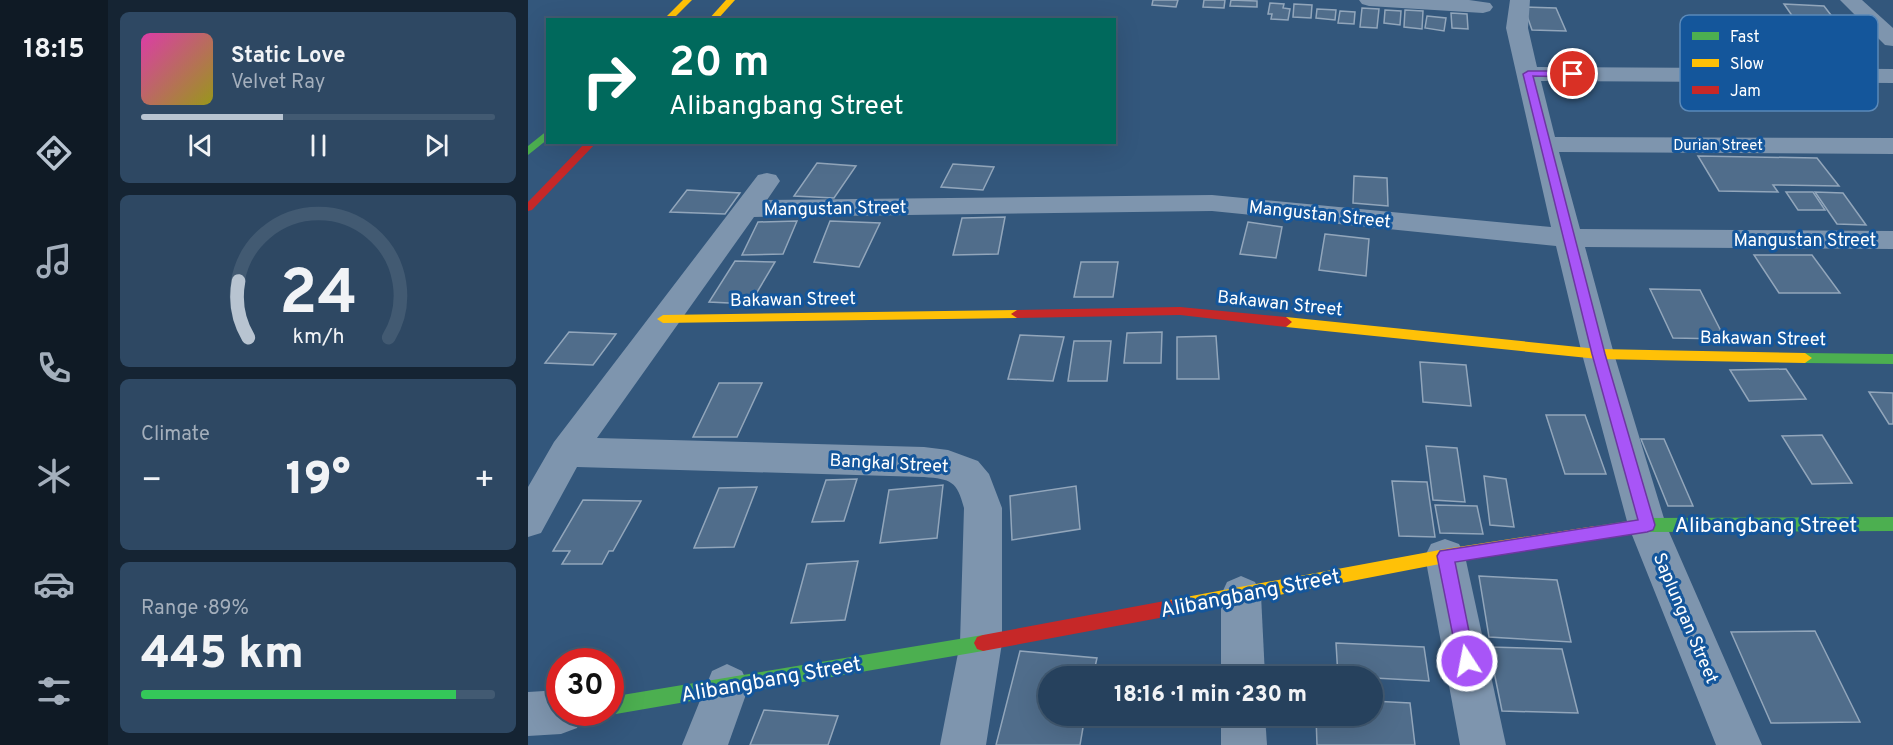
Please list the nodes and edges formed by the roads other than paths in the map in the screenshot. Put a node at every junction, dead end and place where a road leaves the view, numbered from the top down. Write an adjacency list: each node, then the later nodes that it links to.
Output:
1 (688, 0): 9 (street)
2 (731, 0): 10 (street)
3 (1369, 0): 6 (street)
4 (1520, 0): 13 (street, Saplungan Street)
5 (1850, 0): 8 (street)
6 (1413, 1): 7 (street)
7 (1483, 7)
8 (1866, 15)
9 (669, 18)
10 (714, 18)
11 (1878, 26): 12 (street)
12 (1893, 40)
13 (1528, 74): 14 (street); 19 (street, Saplungan Street)
14 (1680, 75)
15 (1878, 76): 16 (street)
16 (1893, 76)
17 (546, 135): 21 (street)
18 (590, 144): 23 (street)
19 (1544, 144): 20 (street, Durian Street); 25 (street, Saplungan Street)
20 (1893, 146)
21 (528, 152)
22 (767, 181): 24 (street)
23 (528, 208)
24 (746, 209): 25 (street, Mangustan Street); 27 (street)
25 (1568, 238): 26 (street, Mangustan Street); 28 (street, Saplungan Street)
26 (1893, 240)
27 (663, 319): 28 (street, Bakawan Street); 30 (street)
28 (1598, 354): 29 (street, Bakawan Street); 33 (street, Saplungan Street)
29 (1893, 359)
30 (567, 452): 31 (street); 36 (street, Bangkal Street)
31 (528, 521)
32 (1893, 524): 33 (street, Alibangbang Street)
33 (1647, 525): 34 (street, Alibangbang Street); 47 (street, Saplungan Street)
34 (1446, 556): 35 (street, Alibangbang Street); 46 (street)
35 (1241, 595): 36 (street, Alibangbang Street); 37 (street)
36 (981, 643): 38 (street, Alibangbang Street); 44 (street, Bangkal Street)
37 (1243, 666)
38 (727, 686): 39 (street, Alibangbang Street); 43 (street)
39 (624, 704)
40 (546, 713): 41 (street)
41 (528, 714)
42 (1244, 726): 45 (street)
43 (705, 745)
44 (963, 745)
45 (1244, 745)
46 (1484, 745)
47 (1739, 745)

